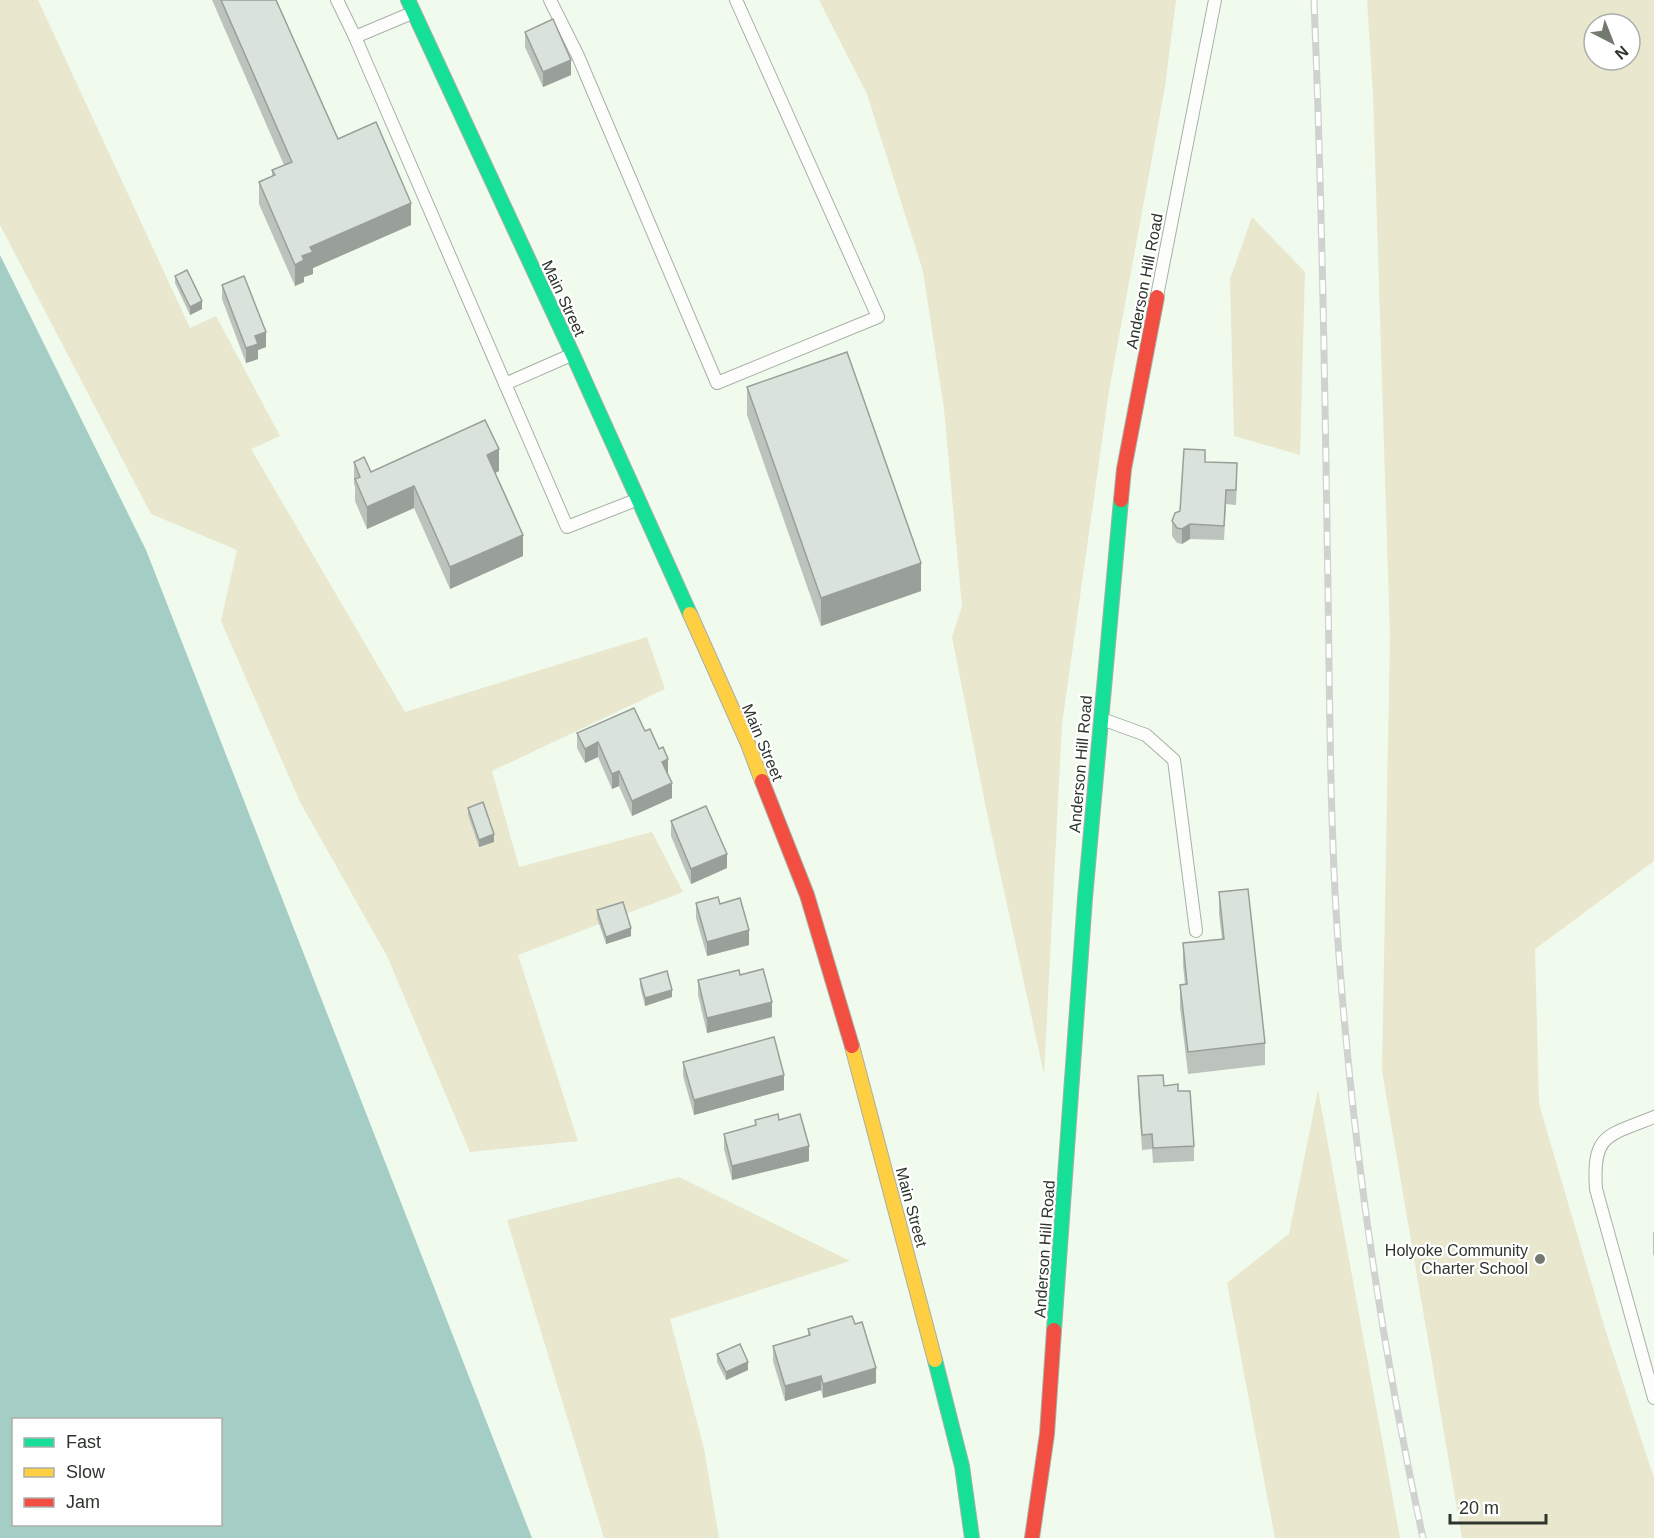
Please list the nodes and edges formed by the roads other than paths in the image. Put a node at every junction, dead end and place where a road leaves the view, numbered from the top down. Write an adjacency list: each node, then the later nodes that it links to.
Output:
1 (337, 0): 6 (lane)
2 (550, 0): 3 (lane)
3 (736, 0)
4 (1215, 0): 7 (lane, Anderson Hill Road)
5 (410, 6): 6 (lane); 8 (main road, Main Street)
6 (355, 37): 9 (lane)
7 (1157, 297): 11 (main road, Anderson Hill Road)
8 (573, 355): 9 (lane); 10 (main road, Main Street)
9 (505, 384): 10 (lane)
10 (636, 500): 15 (main road, Main Street)
11 (1101, 719): 12 (lane); 16 (main road, Anderson Hill Road)
12 (1196, 931)
13 (1654, 1117): 14 (lane)
14 (1654, 1398)
15 (972, 1538)
16 (1032, 1538)

